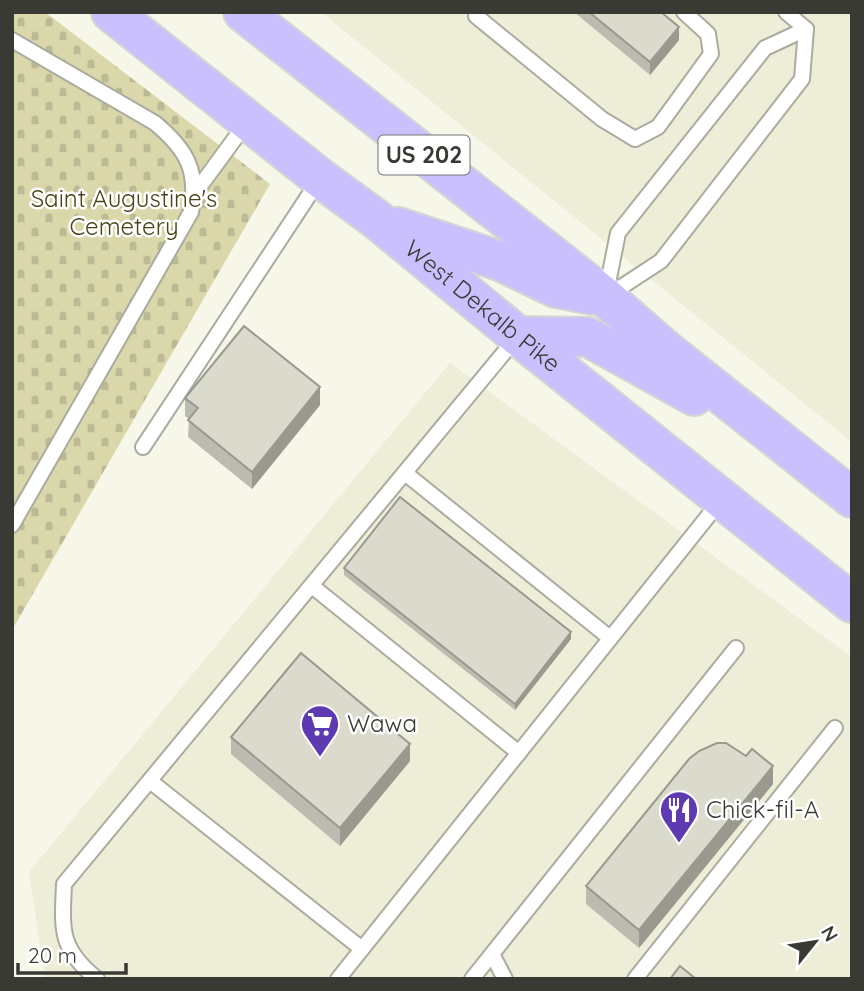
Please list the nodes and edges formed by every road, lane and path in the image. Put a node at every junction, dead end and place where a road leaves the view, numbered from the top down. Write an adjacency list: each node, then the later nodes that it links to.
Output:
1 (111, 12): 8 (highway, West Dekalb Pike)
2 (243, 12): 12 (highway, US 202)
3 (478, 12): 4 (lane)
4 (684, 12)
5 (786, 12): 6 (lane)
6 (806, 29): 12 (lane); 12 (lane)
7 (12, 40): 10 (lane)
8 (248, 121): 9 (highway, West Dekalb Pike); 10 (lane)
9 (320, 178): 11 (highway, West Dekalb Pike); 14 (lane)
10 (195, 193): 19 (lane)
11 (376, 219): 12 (highway); 13 (highway, West Dekalb Pike)
12 (605, 297): 15 (highway, US 202)
13 (518, 336): 15 (highway); 16 (lane); 17 (highway, West Dekalb Pike)
14 (143, 447)
15 (802, 459): 18 (highway, US 202)
16 (405, 473): 20 (lane); 22 (lane)
17 (721, 498): 21 (highway, West Dekalb Pike); 22 (lane)
18 (852, 498)
19 (12, 525)
20 (312, 586): 25 (lane); 26 (lane)
21 (852, 603)
22 (610, 638): 25 (lane)
23 (736, 648): 28 (lane)
24 (835, 728): 33 (lane)
25 (519, 752): 27 (lane)
26 (150, 781): 27 (lane); 29 (lane)
27 (362, 949): 30 (lane)
28 (492, 954): 31 (lane); 32 (lane)
29 (97, 979)
30 (338, 979)
31 (472, 979)
32 (505, 979)
33 (635, 979)

